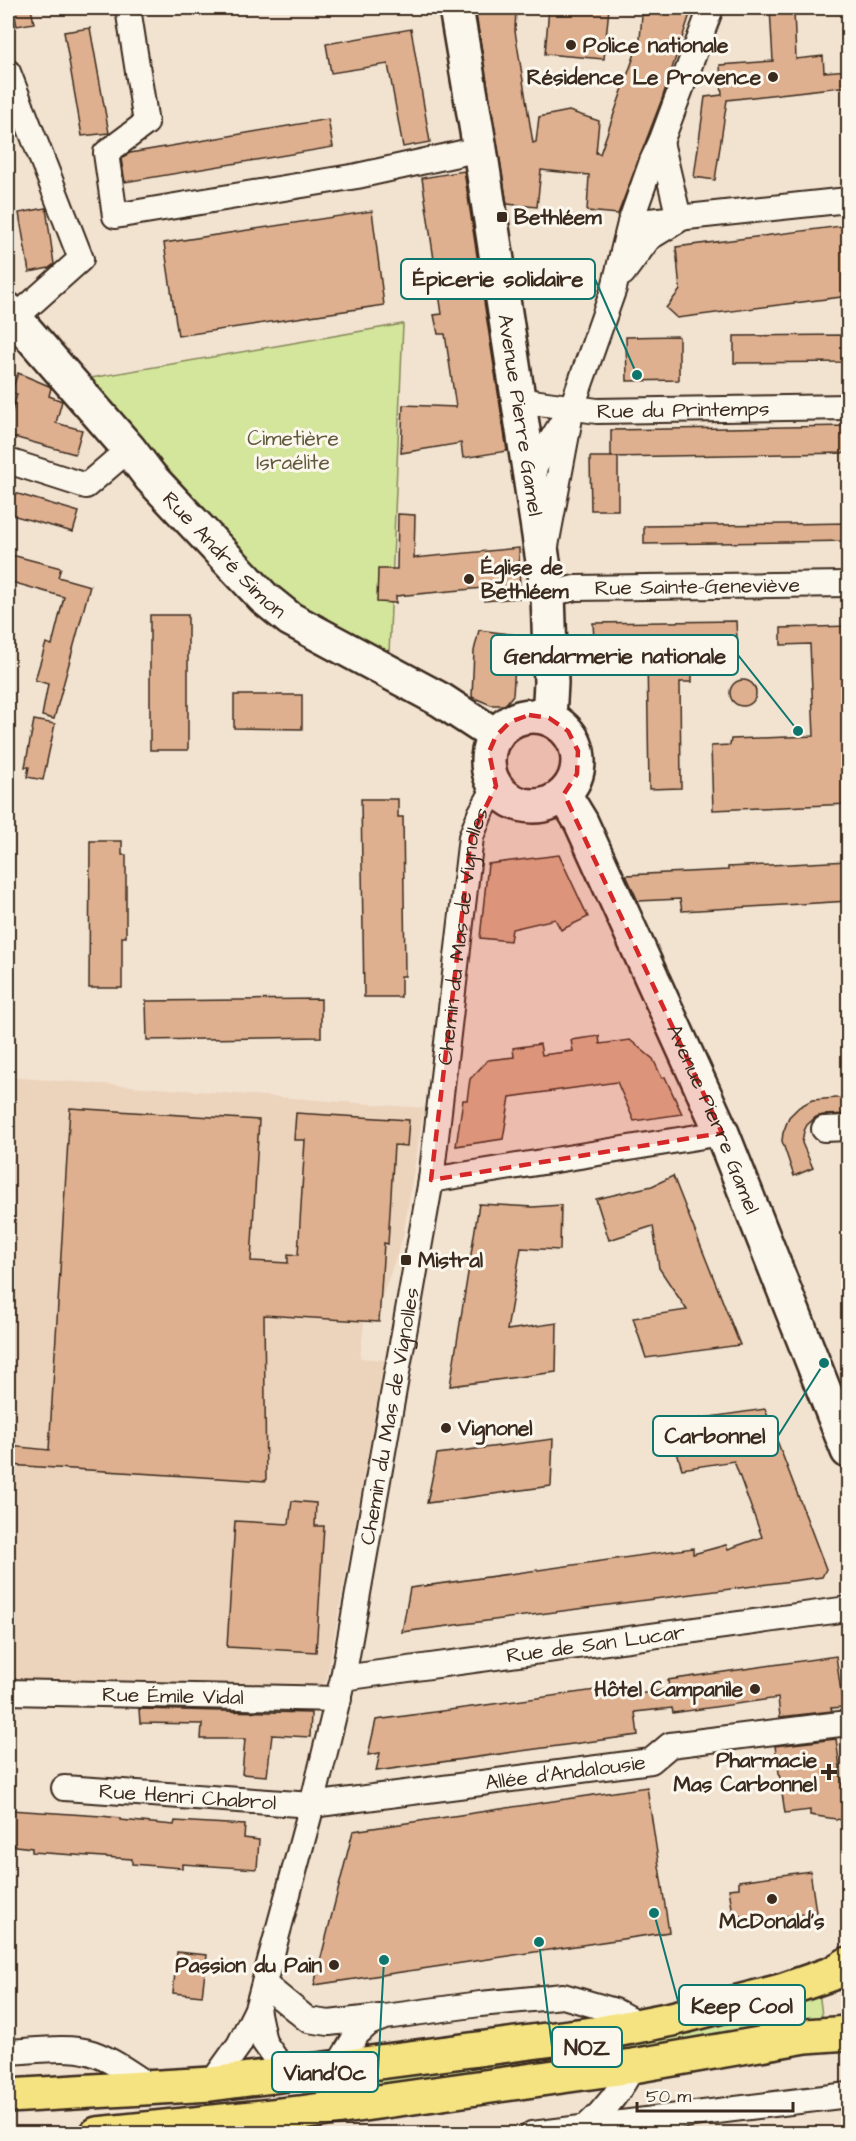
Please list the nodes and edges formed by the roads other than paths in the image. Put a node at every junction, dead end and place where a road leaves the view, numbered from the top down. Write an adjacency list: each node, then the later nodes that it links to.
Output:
1 (128, 8): 6 (street)
2 (456, 8): 6 (street, Avenue Pierre Gamel)
3 (711, 8): 5 (street)
4 (8, 72): 11 (street)
5 (661, 142): 8 (street); 9 (street)
6 (480, 149): 12 (street, Avenue Pierre Gamel)
7 (849, 200): 8 (street)
8 (683, 218): 9 (street); 10 (street)
9 (630, 223): 10 (street)
10 (614, 288): 13 (street)
11 (11, 314): 15 (street, Rue André Simon)
12 (519, 400): 13 (street, Rue du Printemps); 17 (street, Avenue Pierre Gamel)
13 (572, 407): 14 (street, Rue du Printemps); 17 (street); 18 (street)
14 (849, 407)
15 (129, 449): 16 (street); 21 (street, Rue André Simon)
16 (8, 461)
17 (530, 475): 18 (street, Avenue Pierre Gamel)
18 (546, 579): 19 (street, Rue Sainte-Geneviève); 20 (street, Avenue Pierre Gamel)
19 (849, 584)
20 (549, 718): 21 (street); 23 (street)
21 (496, 736): 22 (street)
22 (496, 786): 23 (street); 27 (street, Chemin du Mas de Vignolles)
23 (564, 794): 26 (street, Avenue Pierre Gamel)
24 (849, 1128): 25 (street)
25 (824, 1129)
26 (722, 1133): 27 (street); 28 (street, Avenue Pierre Gamel)
27 (431, 1180): 30 (street, Chemin du Mas de Vignolles)
28 (849, 1451)
29 (849, 1609): 30 (street, Rue de San Lucar)
30 (341, 1689): 31 (street, Rue Émile Vidal); 34 (street, Chemin du Mas de Vignolles)
31 (8, 1692)
32 (849, 1723): 34 (street, Allée d'Andalousie)
33 (64, 1788): 34 (street, Rue Henri Chabrol)
34 (312, 1806): 36 (street, Chemin du Mas de Vignolles)
35 (849, 1964): 39 (main road)
36 (264, 1984): 37 (street, Chemin du Mas de Vignolles); 38 (street)
37 (257, 2009): 44 (street, Chemin du Mas de Vignolles); 45 (street, Chemin du Mas de Vignolles)
38 (385, 2017): 39 (street); 43 (street)
39 (641, 2025): 43 (main road)
40 (849, 2033): 42 (main road)
41 (8, 2052): 46 (street)
42 (633, 2066): 49 (main road); 50 (street)
43 (336, 2069): 44 (main road)
44 (287, 2075): 45 (main road)
45 (211, 2084): 46 (main road)
46 (154, 2089): 48 (main road)
47 (849, 2094): 50 (street)
48 (8, 2096)
49 (296, 2123): 51 (main road)
50 (585, 2127): 52 (street)
51 (97, 2133)
52 (532, 2133)

